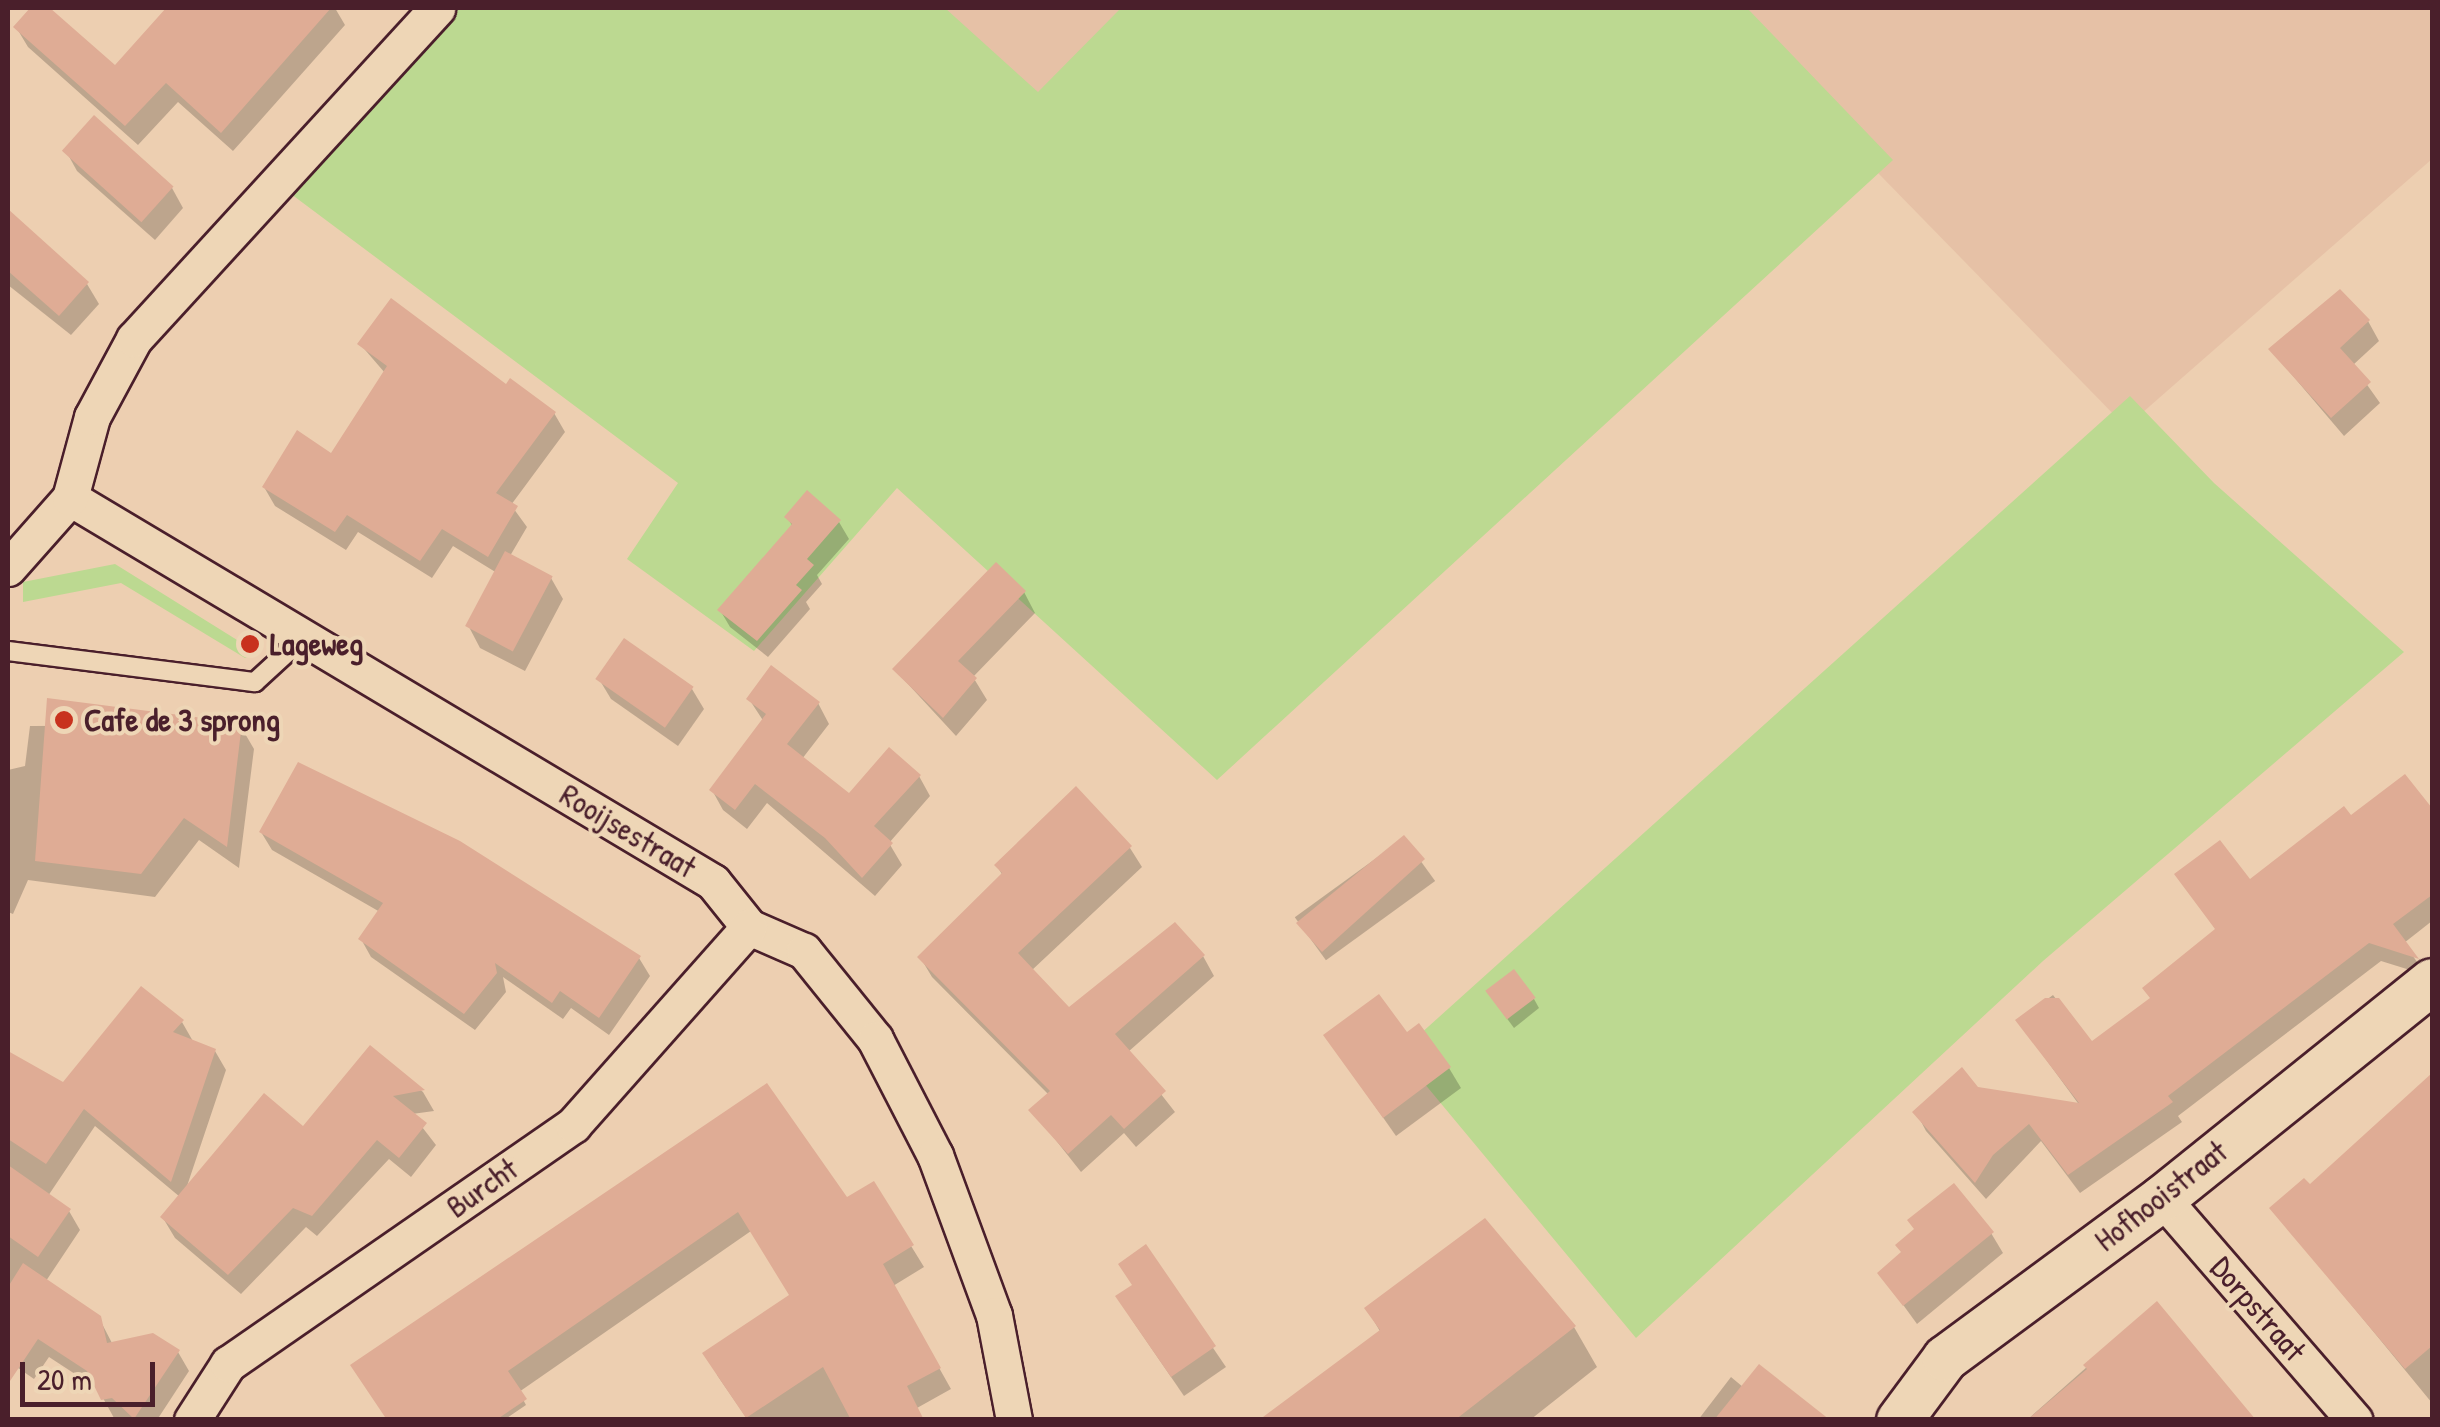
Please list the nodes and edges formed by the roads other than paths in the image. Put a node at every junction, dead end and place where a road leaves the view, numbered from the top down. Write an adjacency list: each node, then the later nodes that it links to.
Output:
1 (437, 8): 2 (street)
2 (70, 498): 3 (street); 4 (street, Rooijsestraat)
3 (8, 568)
4 (303, 638): 5 (lane); 6 (street, Rooijsestraat)
5 (8, 651)
6 (748, 927): 9 (street, Burcht); 10 (street, Rooijsestraat)
7 (2432, 982): 8 (street, Hofhooistraat)
8 (2162, 1198): 11 (street, Hofhooistraat); 12 (street, Dorpstraat)
9 (192, 1420)
10 (1014, 1420)
11 (1899, 1420)
12 (2354, 1420)

